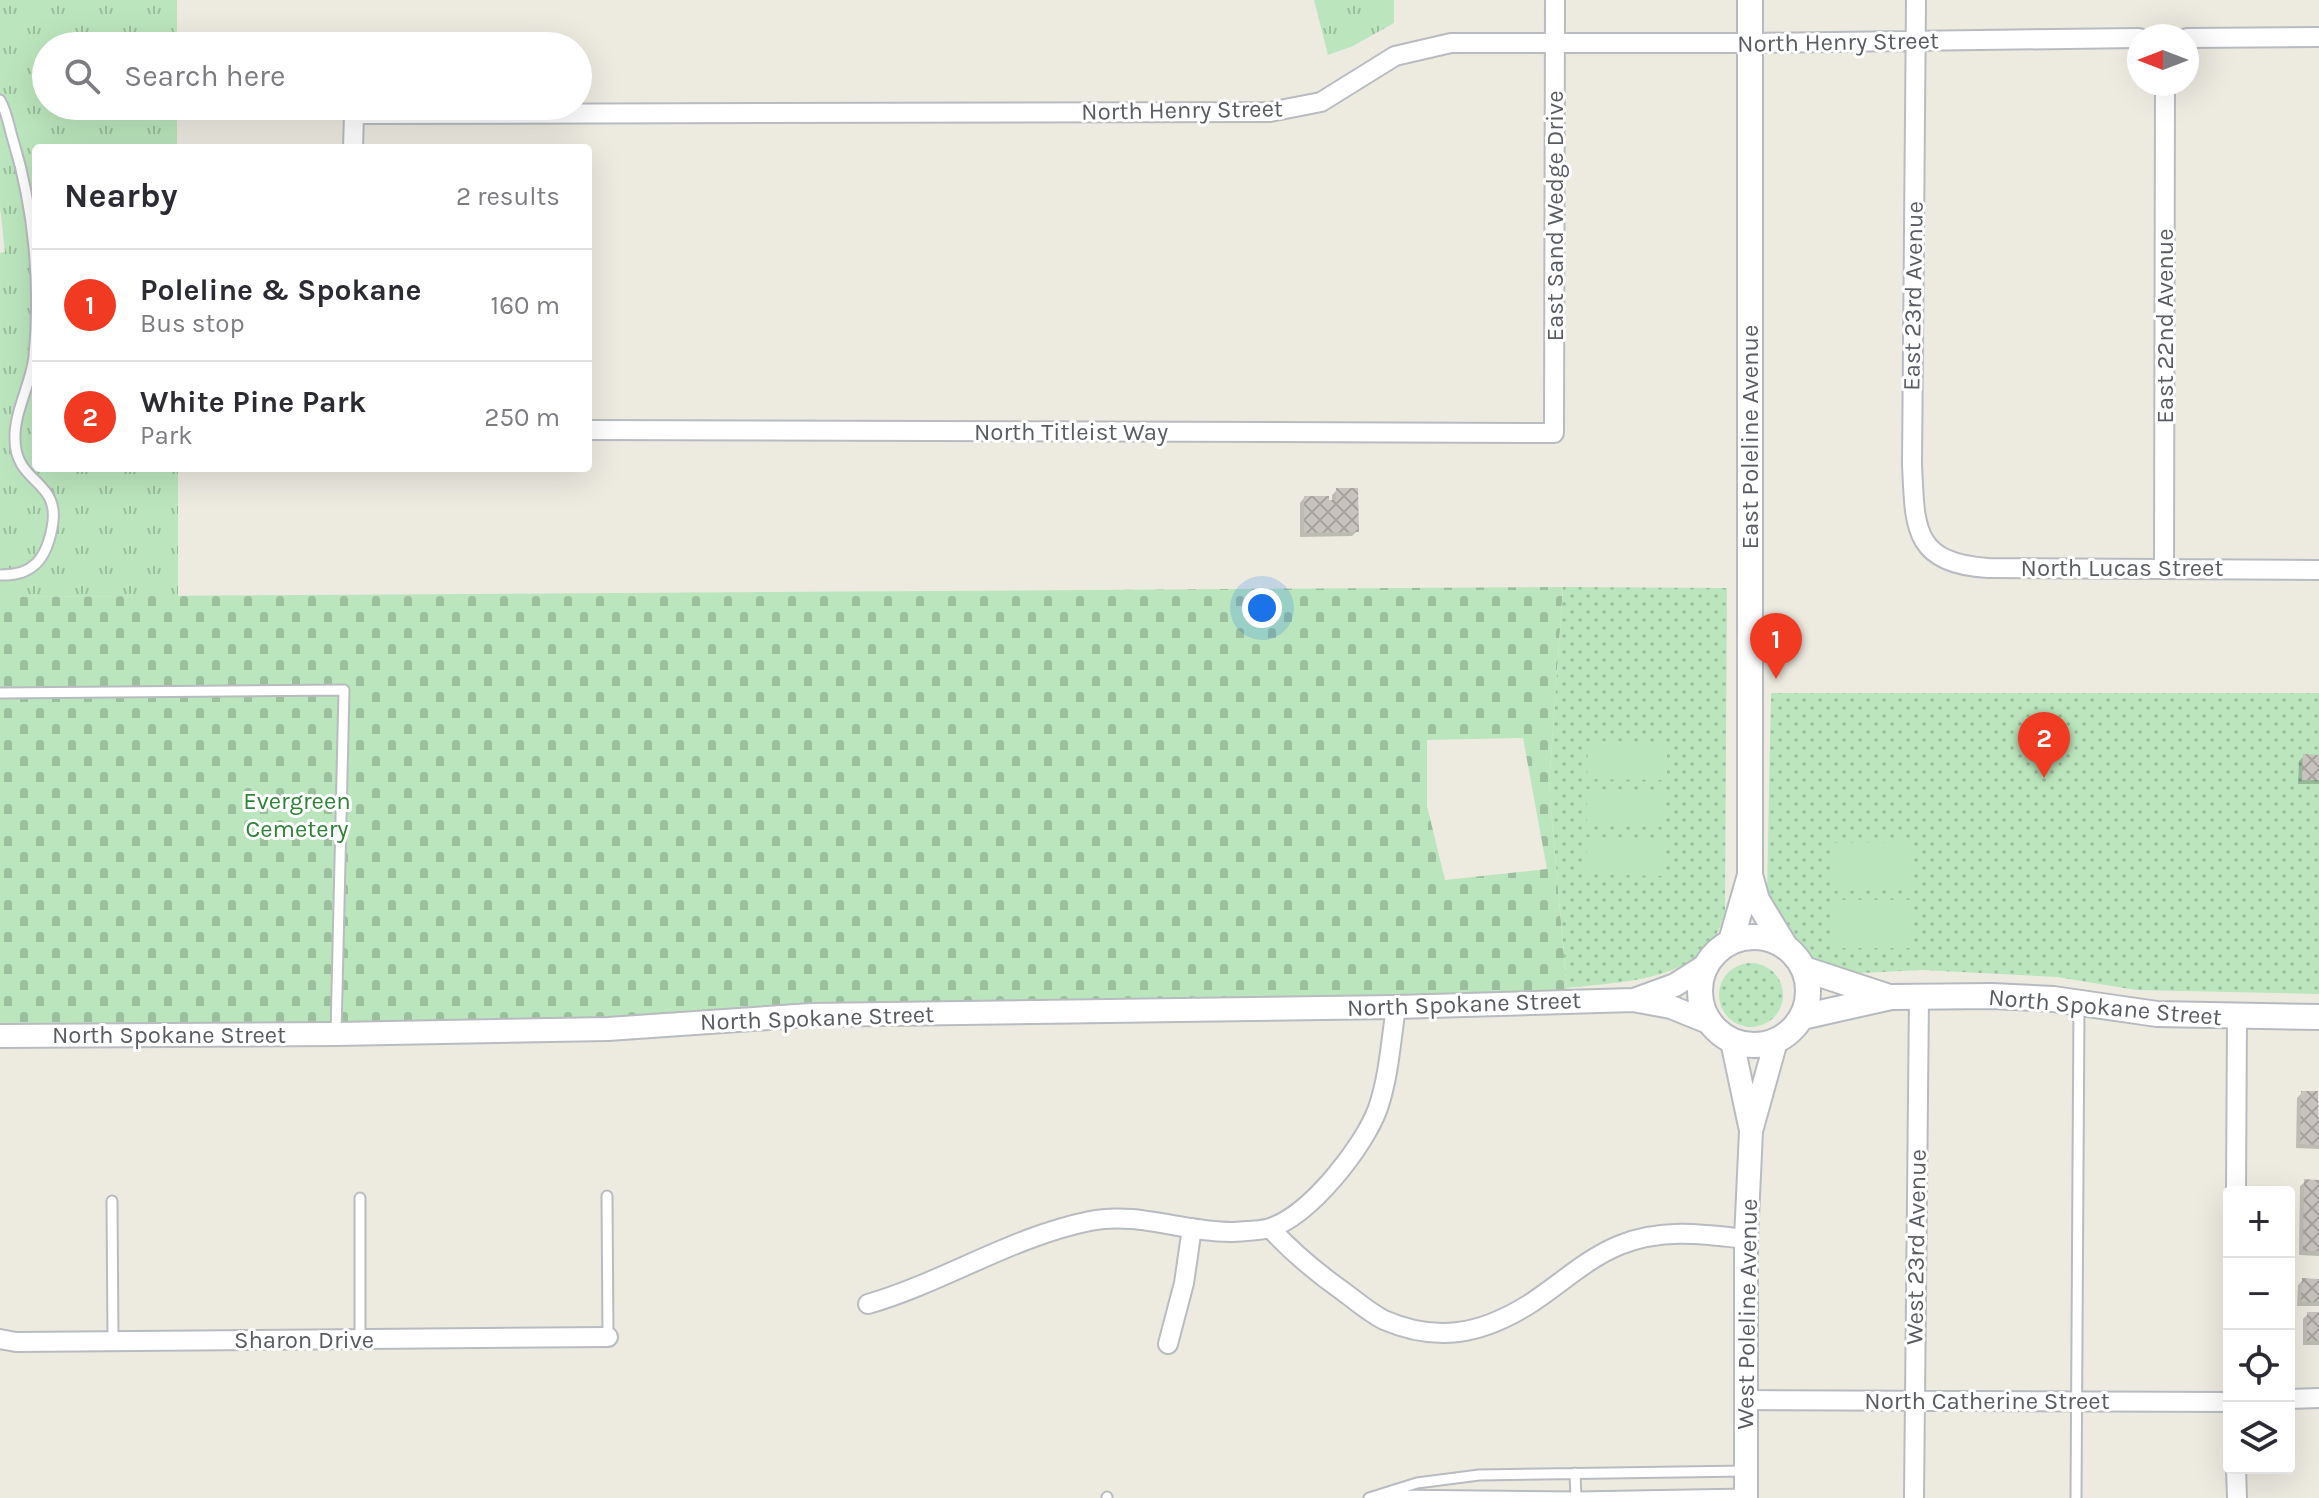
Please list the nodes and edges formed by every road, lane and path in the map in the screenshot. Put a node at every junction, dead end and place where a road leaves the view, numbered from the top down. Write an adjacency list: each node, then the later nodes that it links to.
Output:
1 (1555, 0): 7 (street, East Sand Wedge Drive)
2 (1750, 0): 9 (main road, East Poleline Avenue)
3 (1916, 0): 8 (street, East 23rd Avenue)
4 (2319, 37): 6 (street)
5 (2127, 38): 8 (street, North Henry Street)
6 (2199, 38)
7 (1555, 41): 9 (street, North Henry Street); 12 (street, North Henry Street); 18 (street, East Sand Wedge Drive)
8 (1917, 41): 9 (street, North Henry Street); 19 (street, East 23rd Avenue)
9 (1750, 43): 24 (main road, East Poleline Avenue)
10 (2165, 96): 20 (street, East 22nd Avenue)
11 (0, 100): 15 (lane)
12 (592, 113)
13 (354, 120): 14 (street, North Henry Street)
14 (353, 144)
15 (32, 246)
16 (32, 369): 22 (lane)
17 (592, 430): 18 (street, North Titleist Way)
18 (1554, 433)
19 (1929, 548): 20 (street, North Lucas Street)
20 (2164, 568): 21 (street, North Lucas Street)
21 (2319, 570)
22 (0, 575)
23 (0, 693): 38 (lane)
24 (1750, 875): 25 (main road, East Poleline Avenue); 26 (main road, East Poleline Avenue)
25 (1731, 941): 26 (main road); 27 (main road)
26 (1785, 946): 28 (main road)
27 (1705, 966): 31 (street, North Spokane Street); 37 (main road)
28 (1804, 969): 30 (main road, North Spokane Street); 34 (main road)
29 (1919, 996): 30 (main road, North Spokane Street); 32 (main road, North Spokane Street); 59 (street, West 23rd Avenue)
30 (1891, 997): 34 (main road, North Spokane Street)
31 (1633, 1000): 33 (street, North Spokane Street); 37 (street, North Spokane Street)
32 (2079, 1002): 35 (main road, North Spokane Street); 60 (lane)
33 (1396, 1007): 38 (street, North Spokane Street); 48 (street)
34 (1802, 1017): 41 (main road)
35 (2237, 1017): 36 (main road, North Spokane Street); 43 (street)
36 (2319, 1017)
37 (1708, 1022): 40 (main road)
38 (336, 1034): 39 (street, North Spokane Street)
39 (0, 1036)
40 (1732, 1041): 41 (main road); 42 (street, West Poleline Avenue)
41 (1776, 1041): 42 (street, West Poleline Avenue)
42 (1751, 1131): 49 (street, West Poleline Avenue)
43 (2236, 1186)
44 (607, 1196): 51 (lane)
45 (360, 1198): 53 (lane)
46 (112, 1201): 54 (lane)
47 (1192, 1228): 48 (street); 50 (street); 55 (street)
48 (1270, 1228): 49 (street)
49 (1746, 1239): 58 (street, West Poleline Avenue)
50 (868, 1304)
51 (608, 1337): 53 (street, Sharon Drive)
52 (0, 1339): 54 (street, Sharon Drive)
53 (360, 1339): 54 (street, Sharon Drive)
54 (113, 1341)
55 (1168, 1344)
56 (2319, 1398): 57 (street)
57 (2295, 1399)
58 (1746, 1400): 59 (street, North Catherine Street); 64 (street, West Poleline Avenue)
59 (1915, 1401): 60 (street, North Catherine Street); 68 (street, West 23rd Avenue)
60 (2076, 1402): 61 (street, North Catherine Street); 69 (lane)
61 (2223, 1402)
62 (1575, 1473): 64 (lane); 65 (lane); 66 (lane)
63 (2236, 1474): 70 (street)
64 (1746, 1488): 66 (lane)
65 (1381, 1495): 66 (lane); 67 (lane)
66 (1576, 1497)
67 (1369, 1498)
68 (1914, 1498)
69 (2076, 1498)
70 (2237, 1498)

